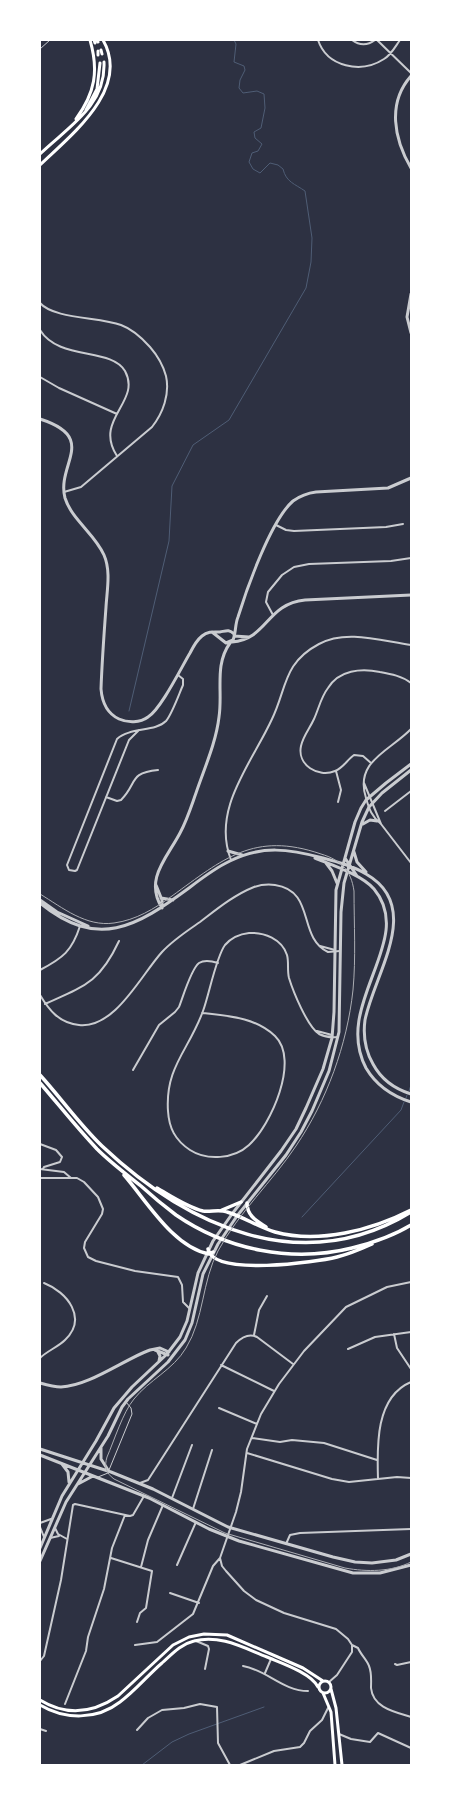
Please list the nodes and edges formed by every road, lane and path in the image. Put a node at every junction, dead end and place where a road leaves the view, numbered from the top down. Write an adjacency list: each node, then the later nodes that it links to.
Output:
1 (50, 40): 8 (lane)
2 (90, 40): 13 (main road)
3 (103, 40): 15 (main road)
4 (318, 40): 9 (street)
5 (352, 40): 6 (street)
6 (376, 40): 9 (street)
7 (400, 40): 9 (street)
8 (40, 49)
9 (391, 53): 11 (street)
10 (102, 62): 13 (main road)
11 (411, 73)
12 (411, 76): 16 (street)
13 (73, 124): 14 (main road)
14 (40, 154)
15 (40, 165)
16 (411, 168)
17 (411, 294): 20 (street)
18 (41, 305): 24 (street)
19 (40, 330): 22 (street)
20 (411, 333)
21 (40, 377): 22 (street)
22 (117, 414): 24 (street)
23 (41, 420): 26 (street)
24 (118, 456): 26 (street)
25 (411, 478): 28 (street)
26 (64, 492): 41 (street)
27 (403, 524): 28 (street)
28 (276, 525): 32 (street)
29 (411, 558): 31 (street)
30 (411, 595): 31 (street)
31 (273, 615): 36 (street)
32 (238, 617): 33 (street); 35 (street)
33 (227, 631): 34 (street); 35 (street); 37 (street)
34 (210, 632): 37 (street); 41 (street)
35 (234, 635): 36 (street); 38 (street)
36 (251, 637): 38 (street)
37 (224, 641): 38 (street); 40 (street)
38 (231, 642): 40 (street)
39 (411, 645): 60 (street)
40 (224, 652): 73 (street)
41 (177, 674): 44 (street)
42 (411, 683): 49 (street)
43 (411, 729): 45 (street)
44 (139, 730): 51 (street); 51 (street)
45 (371, 763): 49 (street); 52 (street)
46 (411, 764): 52 (street)
47 (158, 770): 51 (street)
48 (411, 770): 54 (street)
49 (336, 771): 53 (street)
50 (411, 791): 56 (street)
51 (106, 798)
52 (368, 799): 54 (street); 55 (street); 64 (street)
53 (338, 802)
54 (372, 804): 55 (street); 58 (street)
55 (369, 807): 57 (street); 59 (street)
56 (386, 812)
57 (376, 821): 58 (street); 59 (street)
58 (382, 824): 67 (street)
59 (361, 825): 61 (street)
60 (228, 851): 63 (street); 65 (street)
61 (354, 852): 69 (street); 72 (street)
62 (308, 854): 63 (street); 66 (street); 68 (street)
63 (244, 856): 65 (street)
64 (344, 858): 68 (street); 69 (street)
65 (231, 860): 77 (street)
66 (325, 862): 68 (street); 74 (street)
67 (411, 863)
68 (342, 866): 69 (street); 70 (street); 74 (street)
69 (349, 866): 70 (street); 71 (street); 72 (street)
70 (347, 872): 71 (street); 83 (street)
71 (359, 878): 95 (street)
72 (372, 878): 94 (street)
73 (156, 883): 75 (street); 79 (street)
74 (337, 884): 82 (street)
75 (161, 898): 77 (street); 79 (street)
76 (40, 900): 80 (street)
77 (173, 900): 79 (street)
78 (40, 903): 80 (street)
79 (163, 907): 80 (street)
80 (81, 925): 85 (street)
81 (119, 941): 87 (street)
82 (335, 951): 83 (street); 87 (street); 89 (street)
83 (340, 951): 90 (street)
84 (218, 963): 88 (street); 89 (street); 91 (street)
85 (40, 970)
86 (40, 995): 87 (street)
87 (46, 1004)
88 (203, 1013): 88 (street)
89 (332, 1036): 90 (street); 102 (street)
90 (338, 1037): 103 (street)
91 (133, 1070)
92 (40, 1075): 101 (highway)
93 (40, 1083): 97 (highway)
94 (411, 1094)
95 (411, 1102)
96 (40, 1144): 98 (street)
97 (116, 1166): 110 (highway); 112 (highway)
98 (42, 1169): 100 (street)
99 (40, 1178): 100 (street)
100 (71, 1178): 116 (street)
101 (140, 1178): 104 (highway); 105 (highway)
102 (241, 1202): 104 (highway); 106 (street)
103 (248, 1203): 107 (street); 109 (highway)
104 (221, 1211): 106 (highway)
105 (411, 1211): 109 (highway)
106 (232, 1214): 107 (highway); 111 (street)
107 (237, 1216): 109 (highway); 112 (street)
108 (411, 1225): 110 (highway)
109 (270, 1230)
110 (392, 1234): 112 (highway)
111 (208, 1249): 112 (highway)
112 (210, 1254): 116 (street); 124 (street)
113 (411, 1282): 127 (street)
114 (44, 1283): 125 (street)
115 (267, 1296): 119 (street)
116 (190, 1309): 123 (street)
117 (411, 1332): 118 (street)
118 (394, 1334): 120 (street); 129 (street)
119 (254, 1336): 127 (street); 128 (street)
120 (348, 1349)
121 (150, 1350): 122 (street); 123 (street); 131 (street)
122 (157, 1350): 123 (street); 126 (street)
123 (168, 1353): 124 (street); 126 (street)
124 (172, 1357): 133 (street)
125 (40, 1358)
126 (159, 1362): 144 (street)
127 (293, 1364): 132 (street)
128 (221, 1365): 132 (street); 152 (street)
129 (411, 1369)
130 (411, 1382): 143 (street)
131 (40, 1383)
132 (274, 1391): 135 (street)
133 (125, 1402): 138 (street); 148 (lane)
134 (219, 1408): 135 (street)
135 (257, 1424): 136 (street)
136 (251, 1438): 141 (street); 143 (street)
137 (192, 1445): 159 (street)
138 (101, 1446): 146 (street); 148 (street)
139 (40, 1450): 144 (street)
140 (212, 1450): 161 (street)
141 (247, 1453): 153 (street); 168 (street)
142 (40, 1456): 145 (street)
143 (377, 1460): 153 (street)
144 (83, 1462): 146 (street); 147 (street)
145 (61, 1463): 147 (street); 155 (street)
146 (89, 1464): 148 (street); 149 (street)
147 (78, 1470): 149 (street); 155 (street)
148 (109, 1471): 150 (lane); 154 (street)
149 (84, 1472): 150 (street); 156 (street)
150 (96, 1476): 156 (street); 158 (street)
151 (411, 1478): 153 (street)
152 (148, 1479): 154 (street); 157 (street)
153 (378, 1479)
154 (138, 1483): 157 (street)
155 (68, 1485): 163 (street)
156 (76, 1486): 166 (street)
157 (149, 1487): 159 (street)
158 (144, 1496): 160 (street); 162 (street)
159 (172, 1499): 161 (street)
160 (163, 1505): 164 (street); 183 (street)
161 (193, 1510): 168 (street)
162 (125, 1515): 173 (street); 178 (street)
163 (52, 1518): 165 (street); 172 (street)
164 (196, 1522): 171 (street); 181 (street)
165 (40, 1523)
166 (56, 1523): 170 (street); 174 (street)
167 (40, 1527): 172 (street)
168 (231, 1528): 171 (street); 175 (street)
169 (411, 1529): 175 (street)
170 (61, 1536): 173 (street); 174 (street)
171 (228, 1537): 179 (street); 182 (street)
172 (44, 1538): 176 (street)
173 (67, 1539): 191 (street)
174 (48, 1541): 180 (street)
175 (286, 1544): 177 (street)
176 (40, 1548)
177 (411, 1554)
178 (110, 1558): 183 (street); 204 (street)
179 (220, 1558): 185 (street); 189 (street)
180 (40, 1561)
181 (177, 1565)
182 (411, 1565)
183 (141, 1567): 186 (street)
184 (170, 1593): 185 (street)
185 (199, 1603): 188 (street)
186 (137, 1622)
187 (195, 1641): 190 (main road); 195 (street); 205 (main road)
188 (134, 1645)
189 (352, 1645): 198 (street); 207 (street)
190 (271, 1659): 196 (street); 199 (main road)
191 (40, 1661)
192 (411, 1662): 193 (street)
193 (394, 1664)
194 (243, 1666): 196 (street)
195 (205, 1669)
196 (265, 1673): 201 (street)
197 (323, 1681): 198 (main road); 199 (main road); 203 (main road)
198 (329, 1682): 200 (main road)
199 (318, 1687): 202 (main road)
200 (331, 1689): 202 (main road); 211 (main road)
201 (308, 1691)
202 (323, 1693): 206 (main road)
203 (40, 1700)
204 (65, 1704)
205 (40, 1706)
206 (329, 1706): 214 (street); 215 (main road)
207 (411, 1717)
208 (40, 1729): 210 (street)
209 (137, 1730): 213 (street)
210 (46, 1731)
211 (339, 1734): 212 (street); 216 (main road)
212 (411, 1748)
213 (230, 1765)
214 (240, 1765)
215 (336, 1765)
216 (342, 1765)

